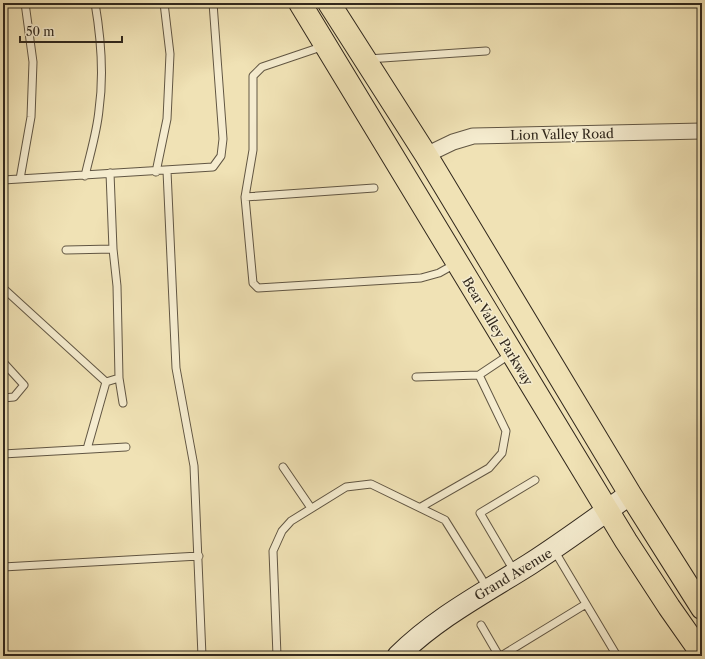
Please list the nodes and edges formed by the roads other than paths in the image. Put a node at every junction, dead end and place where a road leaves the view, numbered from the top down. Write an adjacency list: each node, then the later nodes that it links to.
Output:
1 (25, 3): 16 (lane)
2 (95, 3): 15 (lane)
3 (164, 3): 13 (lane)
4 (213, 3): 12 (lane)
5 (300, 3): 7 (main road, Bear Valley Parkway)
6 (329, 3): 9 (main road)
7 (325, 45): 19 (lane); 22 (main road, Bear Valley Parkway)
8 (486, 51): 9 (lane)
9 (363, 59): 11 (main road)
10 (702, 131): 11 (street, Lion Valley Road)
11 (426, 155): 37 (main road)
12 (167, 171): 13 (lane); 42 (lane)
13 (156, 172): 14 (lane)
14 (110, 174): 15 (lane); 20 (lane)
15 (86, 176): 16 (lane)
16 (20, 179): 17 (lane)
17 (3, 180)
18 (374, 188): 19 (lane)
19 (244, 197): 22 (lane)
20 (113, 249): 21 (lane); 28 (lane)
21 (66, 250)
22 (457, 262): 24 (main road, Bear Valley Parkway)
23 (3, 288): 29 (lane)
24 (512, 353): 26 (lane); 40 (main road, Bear Valley Parkway)
25 (3, 362): 30 (lane)
26 (479, 375): 27 (lane); 38 (lane)
27 (416, 377)
28 (119, 378): 29 (lane); 31 (lane)
29 (106, 382): 33 (lane)
30 (3, 398)
31 (123, 403)
32 (126, 447): 33 (lane)
33 (87, 449): 34 (lane)
34 (3, 454)
35 (283, 467): 39 (lane)
36 (535, 480): 44 (lane)
37 (630, 494): 40 (main road, Grand Avenue); 47 (main road)
38 (421, 507): 39 (lane); 45 (lane)
39 (311, 508): 51 (lane)
40 (607, 510): 41 (main road, Grand Avenue); 49 (main road, Bear Valley Parkway)
41 (553, 549): 44 (main road, Grand Avenue); 46 (lane)
42 (198, 556): 43 (lane); 50 (lane)
43 (3, 567)
44 (515, 573): 45 (main road, Grand Avenue)
45 (489, 590): 52 (main road, Grand Avenue)
46 (586, 604): 53 (lane); 54 (lane)
47 (702, 608)
48 (481, 625): 53 (lane)
49 (702, 654)
50 (202, 656)
51 (277, 656)
52 (398, 656)
53 (500, 656)
54 (617, 656)

